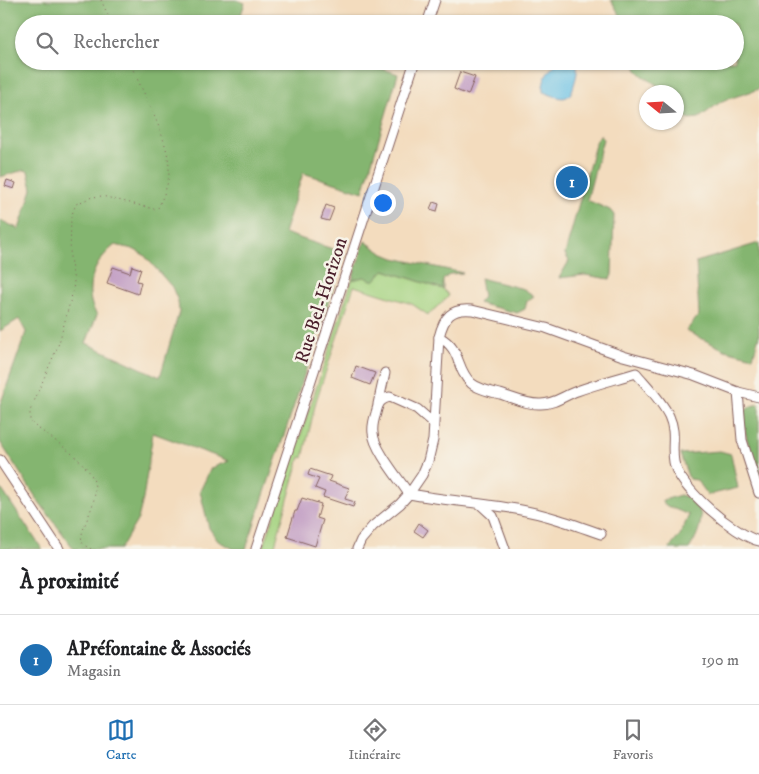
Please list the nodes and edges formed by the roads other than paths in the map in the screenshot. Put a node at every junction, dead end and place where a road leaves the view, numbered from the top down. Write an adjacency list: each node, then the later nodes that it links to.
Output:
1 (435, 0): 2 (street)
2 (430, 15)
3 (412, 70): 19 (street, Rue Bel-Horizon)
4 (439, 337): 5 (street); 7 (street); 11 (street)
5 (623, 356): 7 (street); 8 (street)
6 (385, 373): 10 (street)
7 (636, 373): 17 (street)
8 (738, 392): 9 (street); 13 (street)
9 (759, 397)
10 (378, 404): 11 (street); 14 (street)
11 (433, 423): 14 (street)
12 (0, 460): 18 (street)
13 (759, 493)
14 (409, 494): 15 (street); 20 (street)
15 (482, 505): 16 (street); 21 (street)
16 (601, 534)
17 (759, 541)
18 (59, 549)
19 (256, 549)
20 (357, 549)
21 (505, 549)

